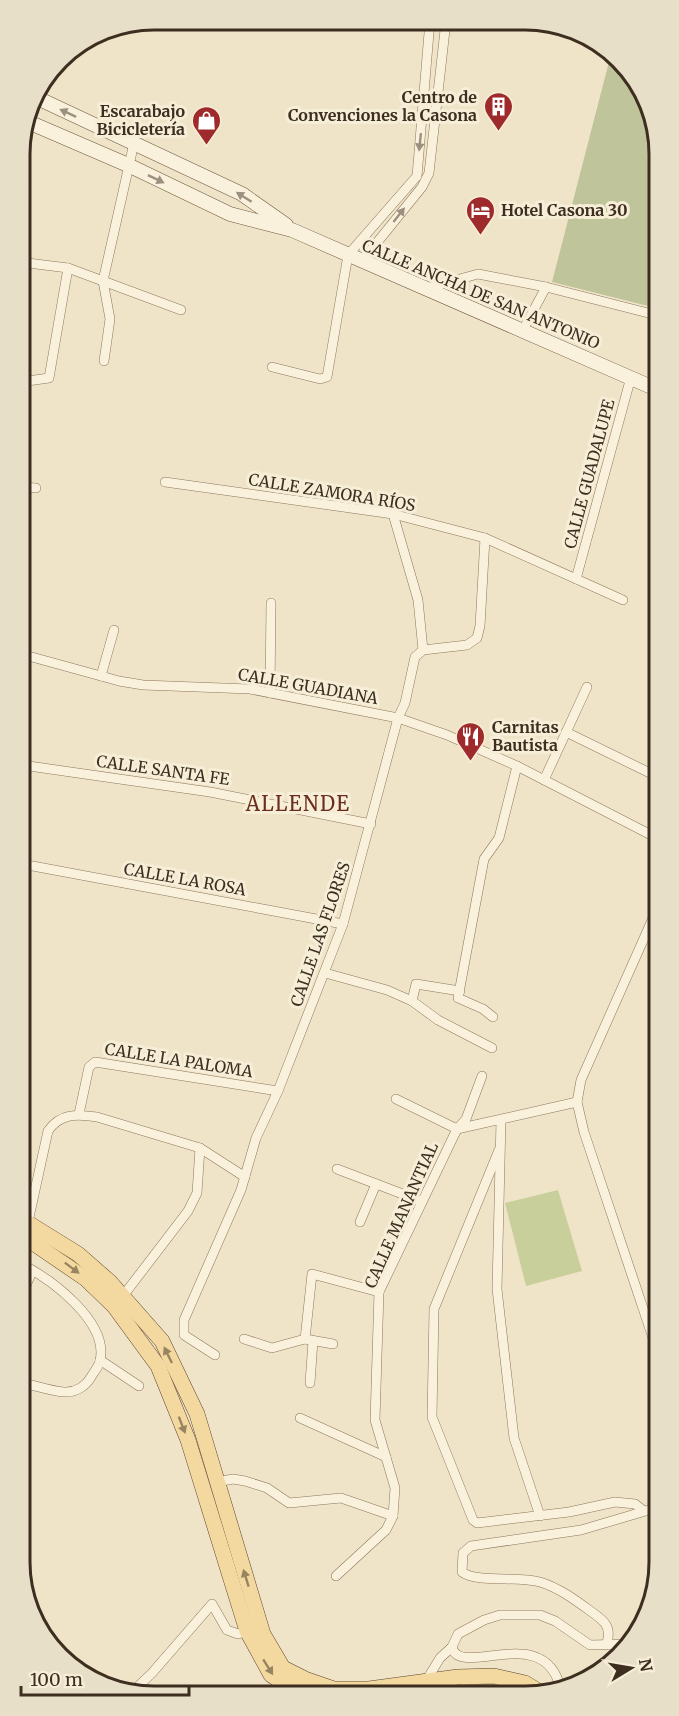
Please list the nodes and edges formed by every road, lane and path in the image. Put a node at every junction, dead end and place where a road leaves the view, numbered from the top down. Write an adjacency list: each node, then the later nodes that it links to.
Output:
1 (429, 30): 8 (street, one-way to 8)
2 (445, 30): 9 (street, one-way to 2)
3 (42, 101): 5 (main road, one-way to 3)
4 (34, 125): 6 (main road)
5 (134, 143): 6 (street); 7 (main road, one-way to 5)
6 (128, 165): 7 (main road, one-way to 7); 12 (street)
7 (292, 230): 8 (main road, CALLE ANCHA DE SAN ANTONIO)
8 (348, 255): 9 (main road, CALLE ANCHA DE SAN ANTONIO); 19 (street)
9 (362, 261): 14 (main road, CALLE ANCHA DE SAN ANTONIO)
10 (30, 263): 11 (street)
11 (68, 268): 12 (street); 21 (street)
12 (103, 281): 15 (street); 18 (street)
13 (546, 286): 14 (street); 16 (street); 17 (street)
14 (428, 288): 17 (main road, CALLE ANCHA DE SAN ANTONIO)
15 (181, 310)
16 (649, 313)
17 (523, 330): 20 (main road, CALLE ANCHA DE SAN ANTONIO)
18 (105, 361)
19 (272, 367)
20 (631, 377): 22 (main road, CALLE ANCHA DE SAN ANTONIO); 28 (street, CALLE GUADALUPE)
21 (30, 381)
22 (649, 386)
23 (165, 482): 26 (street, CALLE ZAMORA RÍOS)
24 (30, 488): 25 (street)
25 (36, 488)
26 (393, 514): 27 (street, CALLE ZAMORA RÍOS); 32 (street)
27 (485, 538): 28 (street, CALLE ZAMORA RÍOS); 32 (street)
28 (576, 579): 29 (street, CALLE ZAMORA RÍOS)
29 (623, 600)
30 (271, 603): 36 (street)
31 (114, 630): 34 (street)
32 (423, 650): 37 (street, CALLE LAS FLORES)
33 (30, 656): 34 (street, CALLE GUADIANA)
34 (101, 676): 36 (street, CALLE GUADIANA)
35 (587, 687): 38 (street)
36 (270, 693): 37 (street, CALLE GUADIANA)
37 (398, 718): 40 (street, CALLE GUADIANA); 43 (street, CALLE LAS FLORES)
38 (566, 732): 41 (street); 42 (street)
39 (30, 766): 43 (street, CALLE SANTA FE)
40 (517, 766): 42 (street, CALLE GUADIANA); 49 (street)
41 (649, 773)
42 (544, 780): 44 (street, CALLE GUADIANA)
43 (371, 824): 46 (street, CALLE LAS FLORES)
44 (649, 834)
45 (30, 865): 46 (street, CALLE LA ROSA)
46 (343, 924): 48 (street, CALLE LAS FLORES)
47 (649, 927): 56 (street)
48 (325, 973): 50 (street); 54 (street, CALLE LAS FLORES)
49 (459, 995): 50 (street); 51 (street)
50 (412, 1001): 52 (street)
51 (493, 1017)
52 (492, 1048)
53 (482, 1076): 59 (street, CALLE MANANTIAL)
54 (278, 1091): 57 (street, CALLE LA PALOMA); 63 (street, CALLE LAS FLORES)
55 (396, 1099): 59 (street)
56 (577, 1102): 58 (street, CALLE MANANTIAL); 74 (street)
57 (79, 1114): 60 (street); 66 (street)
58 (501, 1120): 59 (street, CALLE MANANTIAL); 61 (street)
59 (457, 1129): 65 (street, CALLE MANANTIAL)
60 (200, 1148): 63 (street); 73 (street)
61 (500, 1150): 89 (street); 89 (street)
62 (337, 1168): 64 (street)
63 (245, 1177): 78 (street, CALLE LAS FLORES)
64 (376, 1184): 65 (street); 67 (street)
65 (421, 1201): 72 (street, CALLE MANANTIAL)
66 (30, 1205)
67 (360, 1222)
68 (30, 1229): 73 (main road)
69 (30, 1231): 91 (main road, one-way to 91)
70 (32, 1272): 71 (street); 79 (street)
71 (30, 1276)
72 (379, 1292): 76 (street); 84 (street, CALLE MANANTIAL)
73 (123, 1296): 85 (main road, one-way to 73)
74 (649, 1326)
75 (244, 1339): 76 (street)
76 (309, 1340): 77 (street); 80 (street)
77 (333, 1344)
78 (215, 1355)
79 (100, 1360): 81 (street); 82 (street)
80 (310, 1383)
81 (30, 1384)
82 (139, 1386)
83 (300, 1418): 84 (street)
84 (386, 1457): 88 (street, CALLE MANANTIAL)
85 (217, 1482): 88 (street); 99 (main road, one-way to 85)
86 (649, 1510): 87 (street)
87 (644, 1511): 89 (street); 92 (street)
88 (393, 1516): 90 (street)
89 (540, 1516)
90 (336, 1576)
91 (247, 1631): 97 (street); 98 (main road, one-way to 98)
92 (609, 1638)
93 (601, 1646): 94 (street)
94 (452, 1647): 95 (street); 96 (street)
95 (426, 1682): 100 (main road, one-way to 100); 101 (main road)
96 (557, 1682)
97 (139, 1685)
98 (288, 1686)
99 (325, 1686)
100 (393, 1686)
101 (530, 1686)

